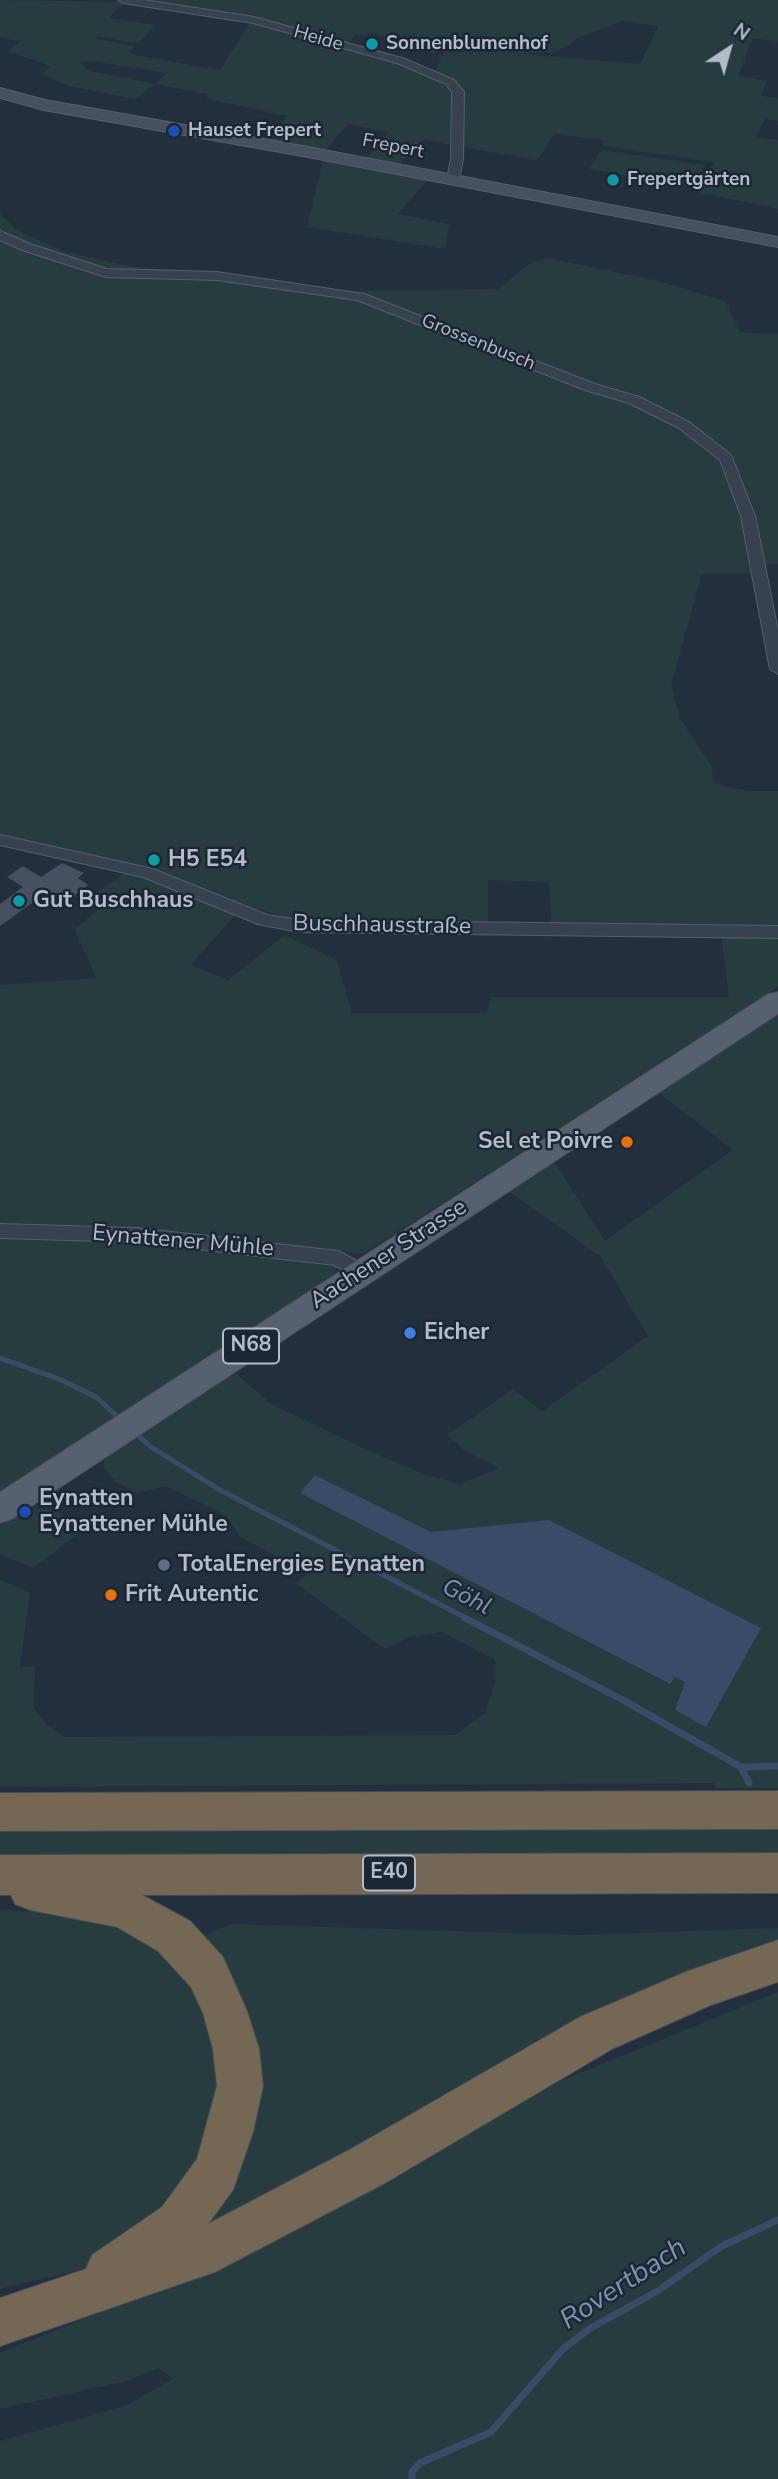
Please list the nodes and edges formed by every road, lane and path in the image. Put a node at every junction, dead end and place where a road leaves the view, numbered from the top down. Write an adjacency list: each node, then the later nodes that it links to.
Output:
1 (123, 0): 3 (street, Heide)
2 (0, 93): 3 (street, Frepert)
3 (453, 180): 5 (street, Frepert)
4 (0, 235): 6 (street, Grossenbusch)
5 (778, 242)
6 (778, 669)
7 (0, 840): 8 (street, Buschhausstraße)
8 (778, 932)
9 (778, 1002): 11 (main road, Aachener Strasse / N68)
10 (0, 1231): 11 (street, Eynattener Mühle)
11 (362, 1272): 12 (main road, Aachener Strasse / N68)
12 (0, 1509)
13 (764, 1810): 14 (highway)
14 (0, 1812)
15 (778, 1873): 16 (highway, E40)
16 (0, 1875)
17 (0, 1881): 19 (highway)
18 (778, 1961): 19 (highway)
19 (75, 2296): 20 (highway)
20 (0, 2322)

